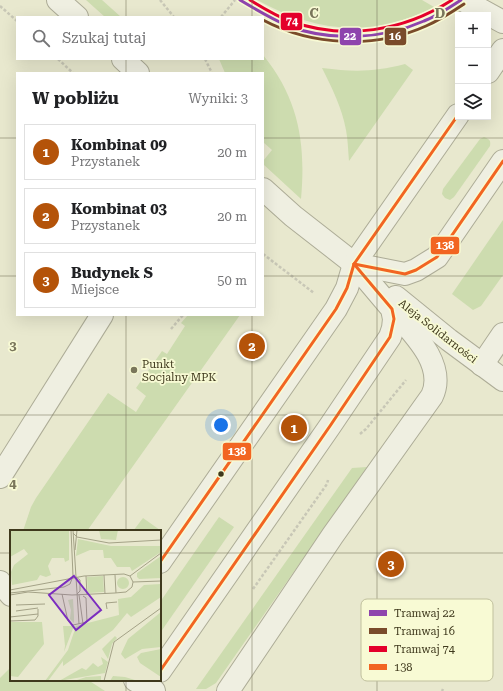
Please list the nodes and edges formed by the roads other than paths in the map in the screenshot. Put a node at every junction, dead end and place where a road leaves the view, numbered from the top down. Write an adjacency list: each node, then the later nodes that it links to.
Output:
1 (58, 0): 3 (street)
2 (463, 0): 4 (street)
3 (76, 16)
4 (503, 22)
5 (503, 50): 7 (street)
6 (124, 60): 8 (street)
7 (491, 68)
8 (137, 72)
9 (455, 119): 12 (street)
10 (503, 161): 12 (street)
11 (264, 190): 12 (street, Aleja Solidarności)
12 (354, 264): 13 (street); 16 (street, Aleja Solidarności); 19 (street)
13 (392, 308): 22 (street); 23 (street)
14 (101, 316): 18 (street)
15 (503, 334): 16 (street)
16 (482, 365): 17 (street, Aleja Solidarności)
17 (503, 380)
18 (0, 477)
19 (161, 561)
20 (0, 582): 21 (street)
21 (10, 595)
22 (161, 666)
23 (228, 691)

